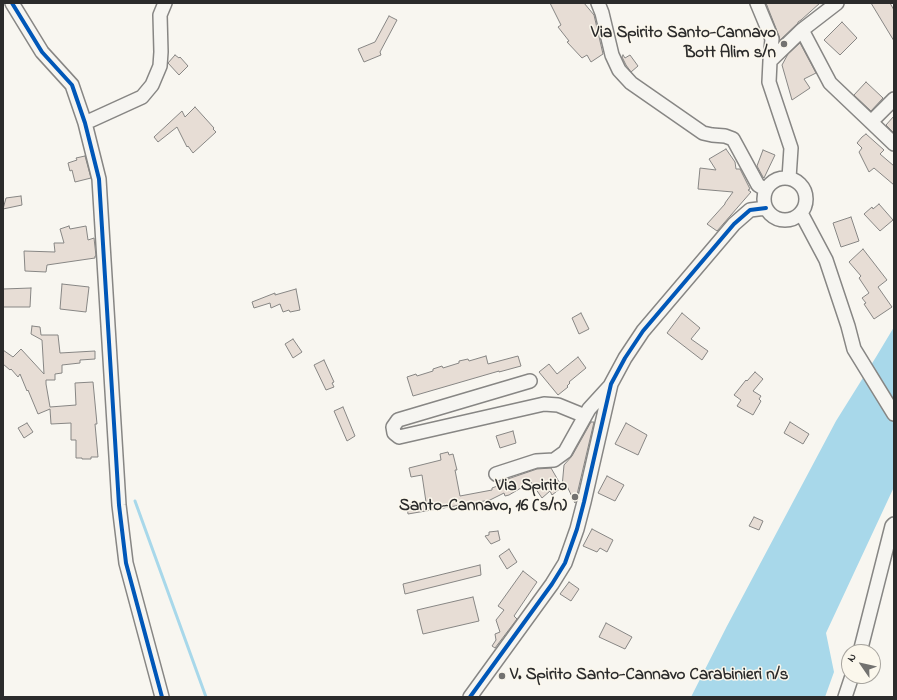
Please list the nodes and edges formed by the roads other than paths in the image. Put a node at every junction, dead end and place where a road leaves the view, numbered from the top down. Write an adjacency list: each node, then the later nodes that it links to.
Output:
1 (12, 3): 10 (street)
2 (166, 3): 10 (street)
3 (598, 3): 13 (street)
4 (757, 3): 7 (street)
5 (837, 3): 6 (street)
6 (802, 30): 7 (street); 9 (street)
7 (770, 61): 12 (street)
8 (894, 99): 9 (street)
9 (872, 122): 11 (street)
10 (86, 123): 24 (street)
11 (894, 144)
12 (789, 178): 13 (street); 15 (street)
13 (766, 190): 14 (street)
14 (766, 208): 15 (street); 17 (street)
15 (800, 213): 18 (street)
16 (530, 381): 19 (street)
17 (611, 384): 19 (street); 25 (street)
18 (894, 414)
19 (585, 416): 20 (street)
20 (496, 474)
21 (894, 524): 22 (street)
22 (862, 644)
23 (849, 684): 26 (street)
24 (162, 697)
25 (470, 697)
26 (845, 697)

